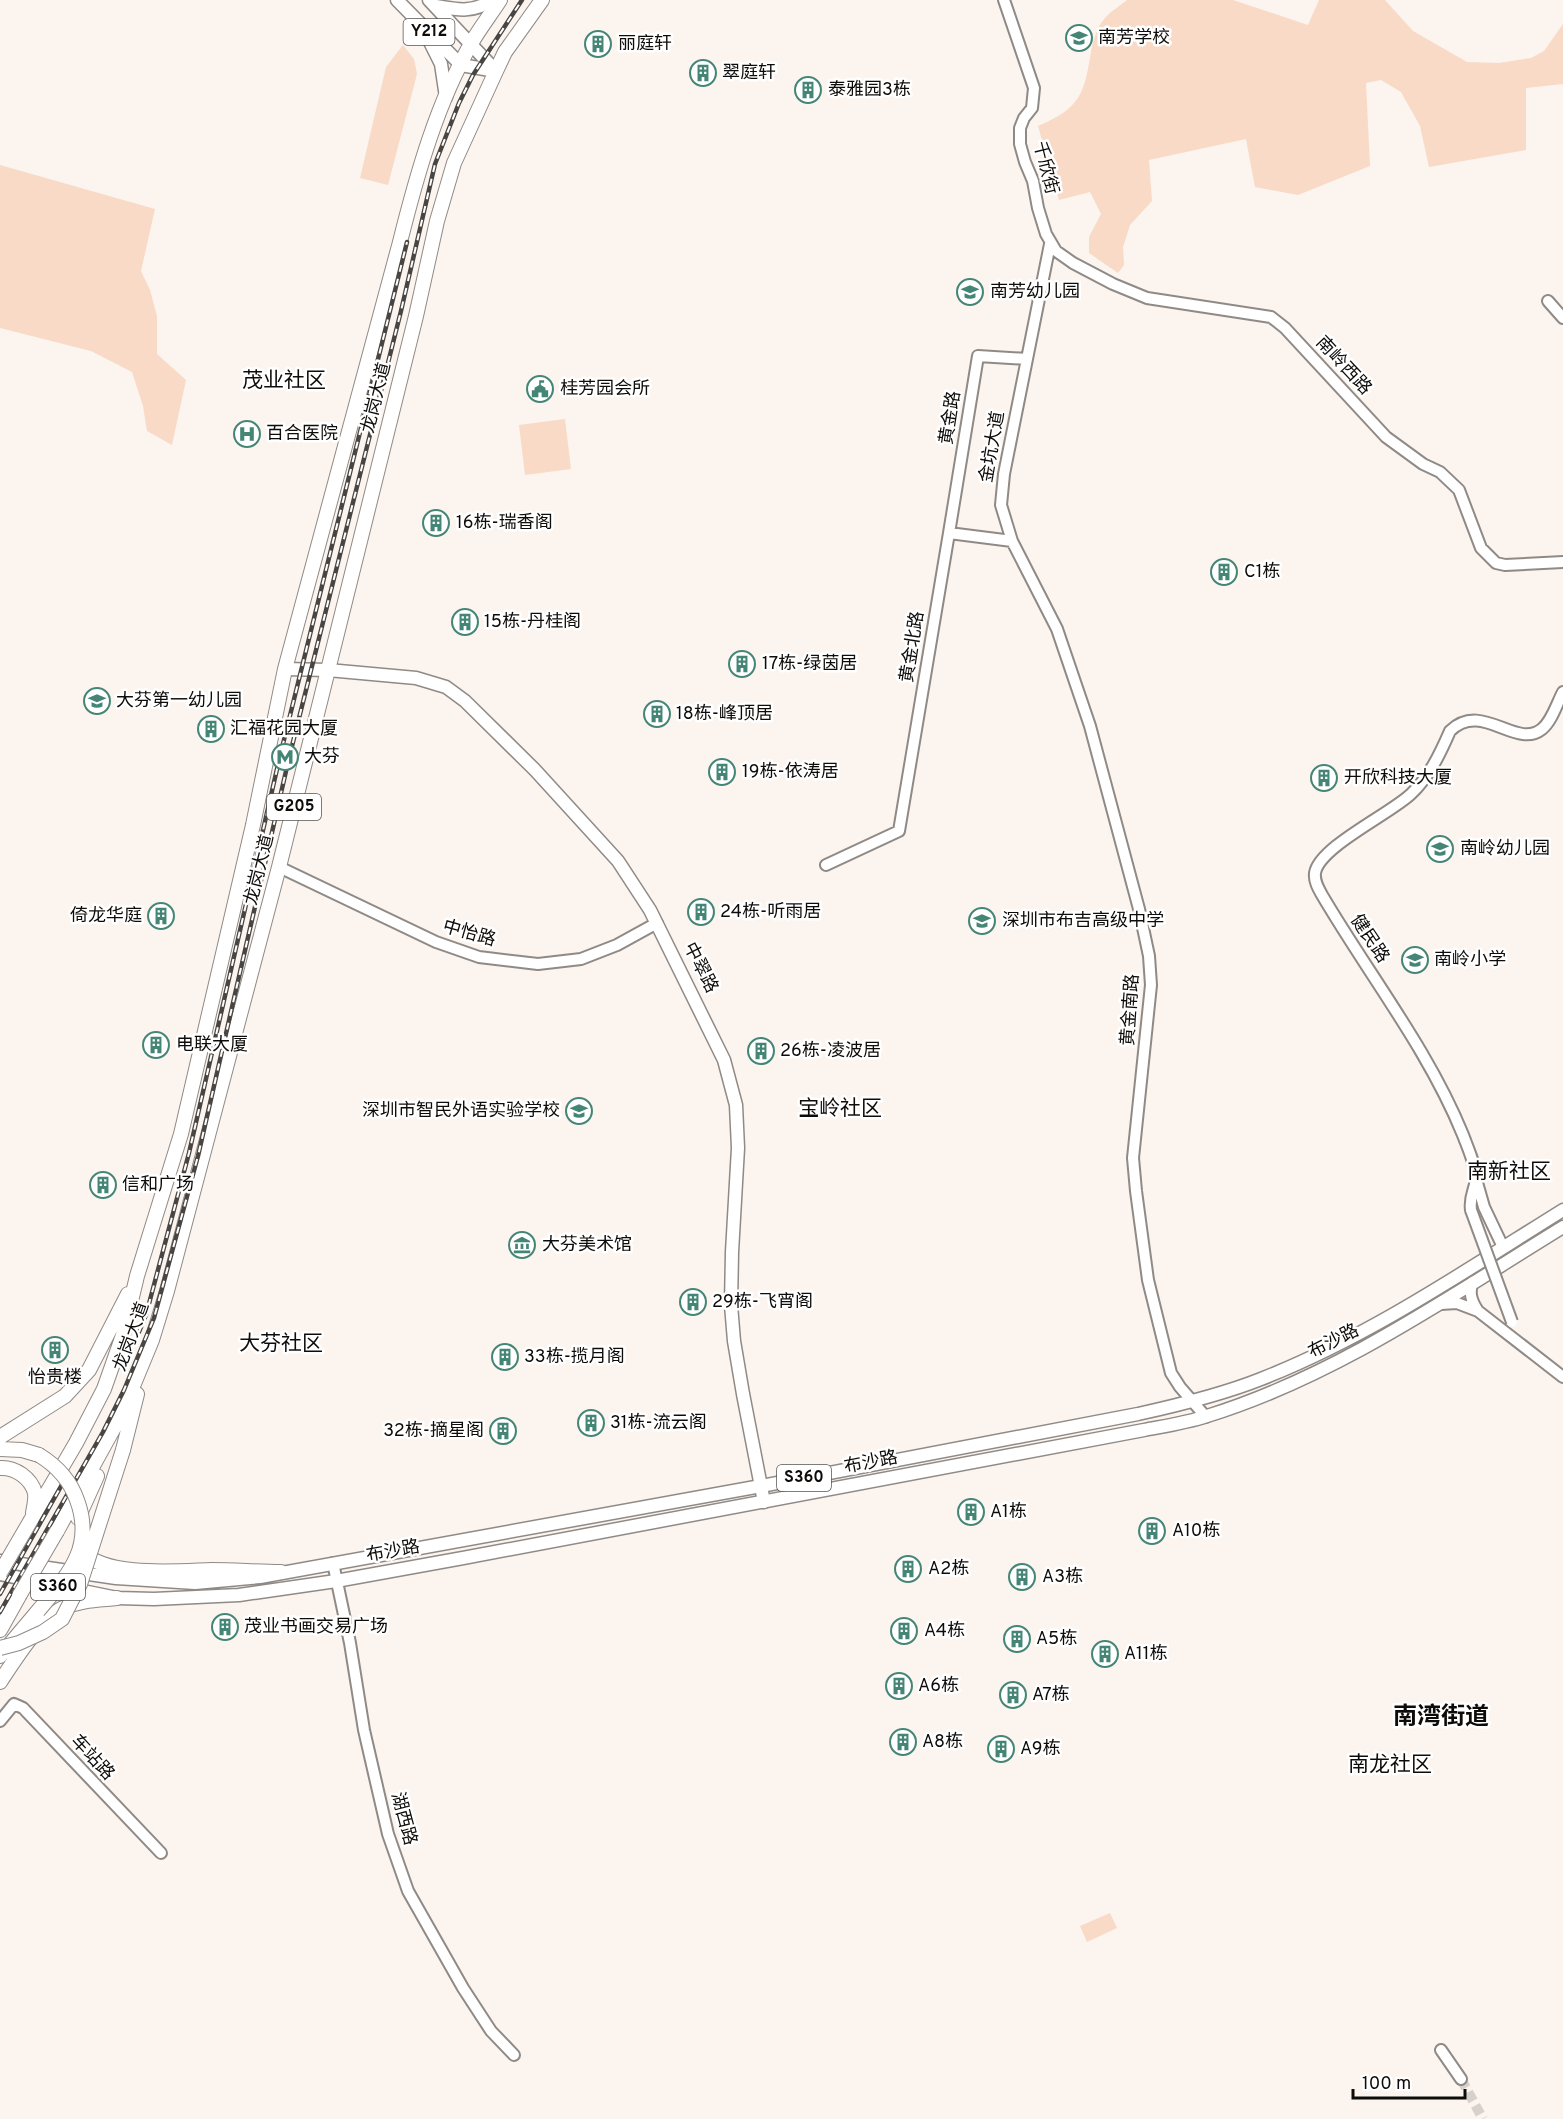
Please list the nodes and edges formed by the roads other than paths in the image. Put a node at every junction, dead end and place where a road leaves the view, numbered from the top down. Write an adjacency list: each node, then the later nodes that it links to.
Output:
1 (397, 0): 7 (main road, Y212)
2 (493, 0): 6 (main road)
3 (500, 0): 8 (highway, 龙岗大道 / G205)
4 (542, 0): 10 (highway, 龙岗大道 / G205)
5 (1004, 0): 12 (street, 千欣街)
6 (432, 3): 8 (main road, Y212)
7 (422, 26): 9 (main road, Y212); 11 (main road)
8 (472, 43): 9 (highway, 龙岗大道 / G205); 10 (main road, Y212)
9 (461, 65): 10 (main road, Y212); 11 (highway, 龙岗大道 / G205)
10 (496, 71): 20 (highway, 龙岗大道 / G205)
11 (446, 97): 19 (highway, 龙岗大道 / G205)
12 (1050, 244): 15 (street); 18 (street, 南岭西路)
13 (1548, 300): 14 (street)
14 (1563, 318)
15 (1027, 359): 16 (street, 黄金路); 17 (street, 金坑大道)
16 (949, 533): 17 (street); 22 (street, 黄金北路)
17 (1012, 541): 36 (street, 黄金南路)
18 (1563, 562)
19 (285, 669): 20 (main road, 中翠路); 29 (highway, 龙岗大道 / G205)
20 (328, 670): 23 (highway, 龙岗大道 / G205); 24 (main road, 中翠路)
21 (1563, 692): 25 (street, 健民路)
22 (826, 865)
23 (279, 867): 24 (street, 中怡路); 34 (highway, 龙岗大道 / G205)
24 (657, 923): 42 (main road, 中翠路)
25 (1476, 1179): 28 (street); 33 (street, 健民路, bridge)
26 (1563, 1210): 28 (main road, 布沙路 / S360)
27 (1563, 1227): 30 (main road, 布沙路 / S360)
28 (1503, 1247): 36 (main road, 布沙路 / S360)
29 (137, 1276): 39 (highway); 44 (highway, 龙岗大道 / G205)
30 (1473, 1282): 31 (main road, 布沙路 / S360); 32 (street)
31 (1437, 1305): 32 (street); 38 (main road, 布沙路 / S360)
32 (1478, 1311): 33 (street)
33 (1514, 1339): 35 (street)
34 (149, 1348): 37 (highway, 龙岗大道 / G205); 52 (highway, bridge)
35 (1563, 1377)
36 (1193, 1401): 38 (street, 黄金南路); 42 (main road, 布沙路 / S360)
37 (121, 1415): 47 (highway); 51 (highway, 龙岗大道 / G205, bridge)
38 (1206, 1417): 43 (main road, 布沙路 / S360)
39 (0, 1437)
40 (0, 1449): 53 (highway, bridge)
41 (0, 1468): 44 (highway)
42 (761, 1486): 43 (main road, 中翠路); 46 (main road, 布沙路 / S360)
43 (764, 1502): 49 (main road, 布沙路 / S360)
44 (32, 1520): 48 (highway, 龙岗大道 / G205, bridge)
45 (0, 1561): 47 (main road, 布沙路 / S360)
46 (333, 1563): 47 (main road, 布沙路 / S360); 49 (street, 湖西路)
47 (282, 1572)
48 (0, 1574): 50 (main road, 布沙路 / S360)
49 (336, 1581): 50 (main road, 布沙路 / S360); 58 (street, 湖西路)
50 (117, 1598): 54 (highway)
51 (0, 1630)
52 (0, 1648)
53 (0, 1656)
54 (0, 1682)
55 (0, 1721): 56 (street, 车站路)
56 (161, 1853)
57 (1441, 2050): 59 (street)
58 (514, 2055)
59 (1461, 2079)

